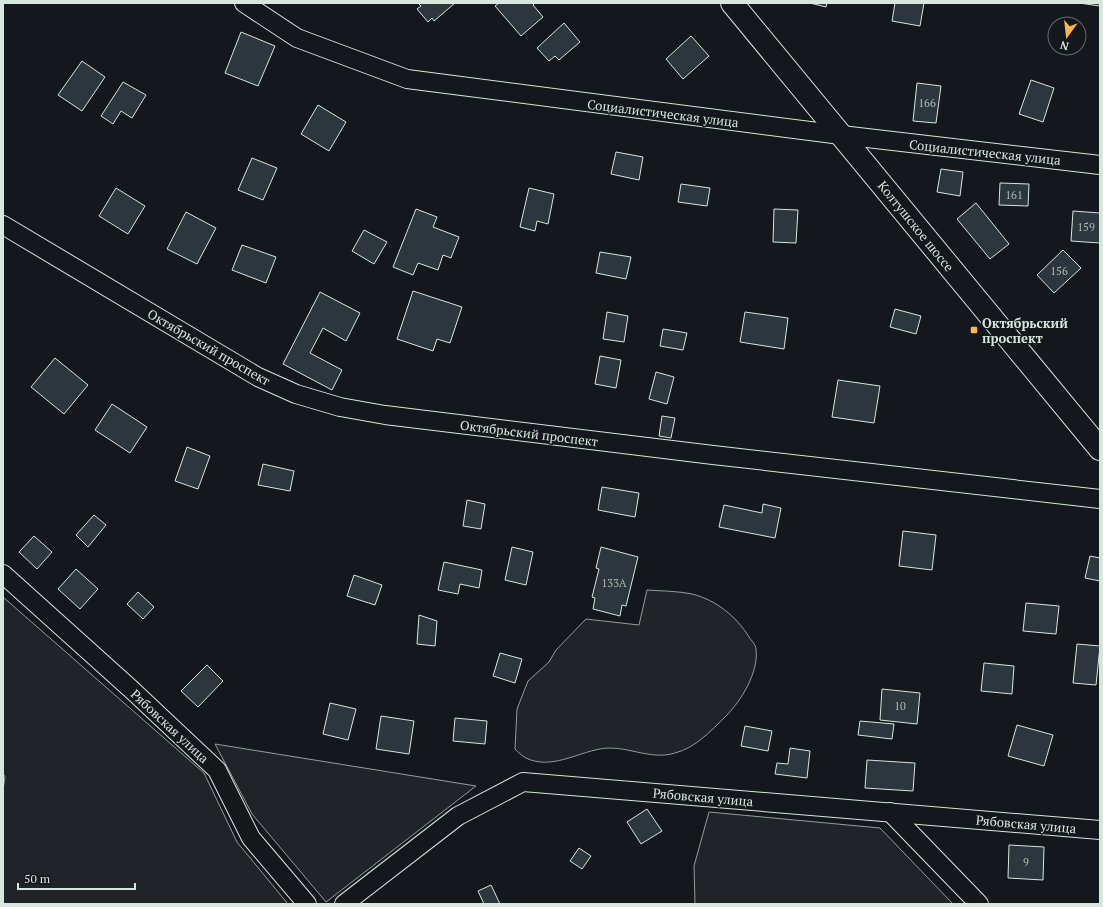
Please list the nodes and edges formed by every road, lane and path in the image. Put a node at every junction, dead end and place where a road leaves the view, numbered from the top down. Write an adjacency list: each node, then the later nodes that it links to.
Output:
1 (244, 3): 3 (street, Социалистическая улица)
2 (732, 3): 3 (main road, Колтушское шоссе)
3 (841, 135): 4 (street, Социалистическая улица); 6 (main road, Колтушское шоссе)
4 (1100, 165)
5 (3, 225): 7 (street, Октябрьский проспект)
6 (1100, 449)
7 (1100, 498)
8 (3, 574): 11 (street, Рябовская улица)
9 (890, 812): 10 (street, Рябовская улица); 12 (street, Рябовская улица); 13 (street)
10 (1100, 830)
11 (307, 904)
12 (344, 904)
13 (980, 904)

